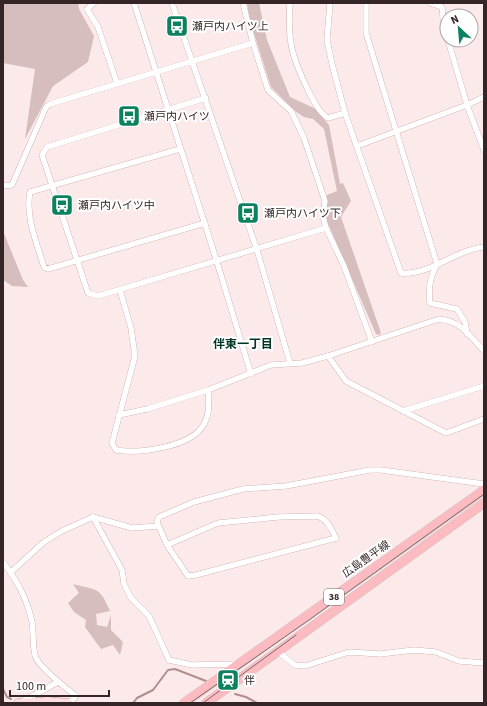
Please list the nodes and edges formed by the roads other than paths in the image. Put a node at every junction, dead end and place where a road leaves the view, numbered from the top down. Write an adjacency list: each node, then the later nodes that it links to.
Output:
1 (94, 3): 14 (street)
2 (134, 3): 13 (street)
3 (172, 3): 12 (street)
4 (243, 3): 10 (street)
5 (290, 3): 19 (street)
6 (330, 3): 19 (street)
7 (366, 3): 20 (street)
8 (430, 3): 9 (street)
9 (442, 8)
10 (253, 43): 12 (street); 27 (street)
11 (450, 48): 17 (street)
12 (192, 62): 13 (street); 16 (street)
13 (156, 72): 14 (street); 18 (street)
14 (117, 83): 25 (street)
15 (484, 97): 17 (street)
16 (206, 98): 18 (street); 29 (street)
17 (467, 105): 20 (street); 23 (street)
18 (169, 110): 22 (street); 24 (street)
19 (345, 113): 21 (street)
20 (396, 131): 21 (street); 32 (street)
21 (357, 146): 32 (street)
22 (180, 149): 24 (street); 26 (street)
23 (484, 150)
24 (52, 185): 30 (street); 30 (street)
25 (3, 186)
26 (205, 223): 30 (street); 31 (street)
27 (326, 228): 29 (street); 35 (street)
28 (484, 247): 32 (street)
29 (257, 250): 31 (street); 38 (street)
30 (78, 261): 33 (street)
31 (217, 262): 33 (street); 39 (street)
32 (437, 264): 34 (street)
33 (120, 290): 43 (street)
34 (467, 334): 35 (street); 36 (street)
35 (372, 342): 37 (street)
36 (484, 351)
37 (328, 356): 38 (street); 42 (street)
38 (290, 363): 39 (street)
39 (251, 374): 41 (street)
40 (484, 386): 42 (street)
41 (208, 390): 43 (street); 43 (street)
42 (403, 410): 44 (street)
43 (118, 415)
44 (484, 419)
45 (484, 484): 49 (street)
46 (484, 490): 55 (main road, 広島豊平線 / 38)
47 (484, 504): 53 (main road, 広島豊平線 / 38)
48 (93, 517): 49 (street); 52 (street); 55 (street)
49 (158, 526): 50 (street)
50 (167, 545): 50 (street)
51 (3, 562): 52 (street)
52 (10, 572): 56 (street)
53 (277, 651): 54 (street); 60 (main road, 広島豊平線 / 38)
54 (484, 663)
55 (240, 664): 59 (main road, 広島豊平線 / 38)
56 (58, 682): 57 (street); 58 (street)
57 (19, 703): 58 (street)
58 (69, 703)
59 (184, 703)
60 (206, 703)

